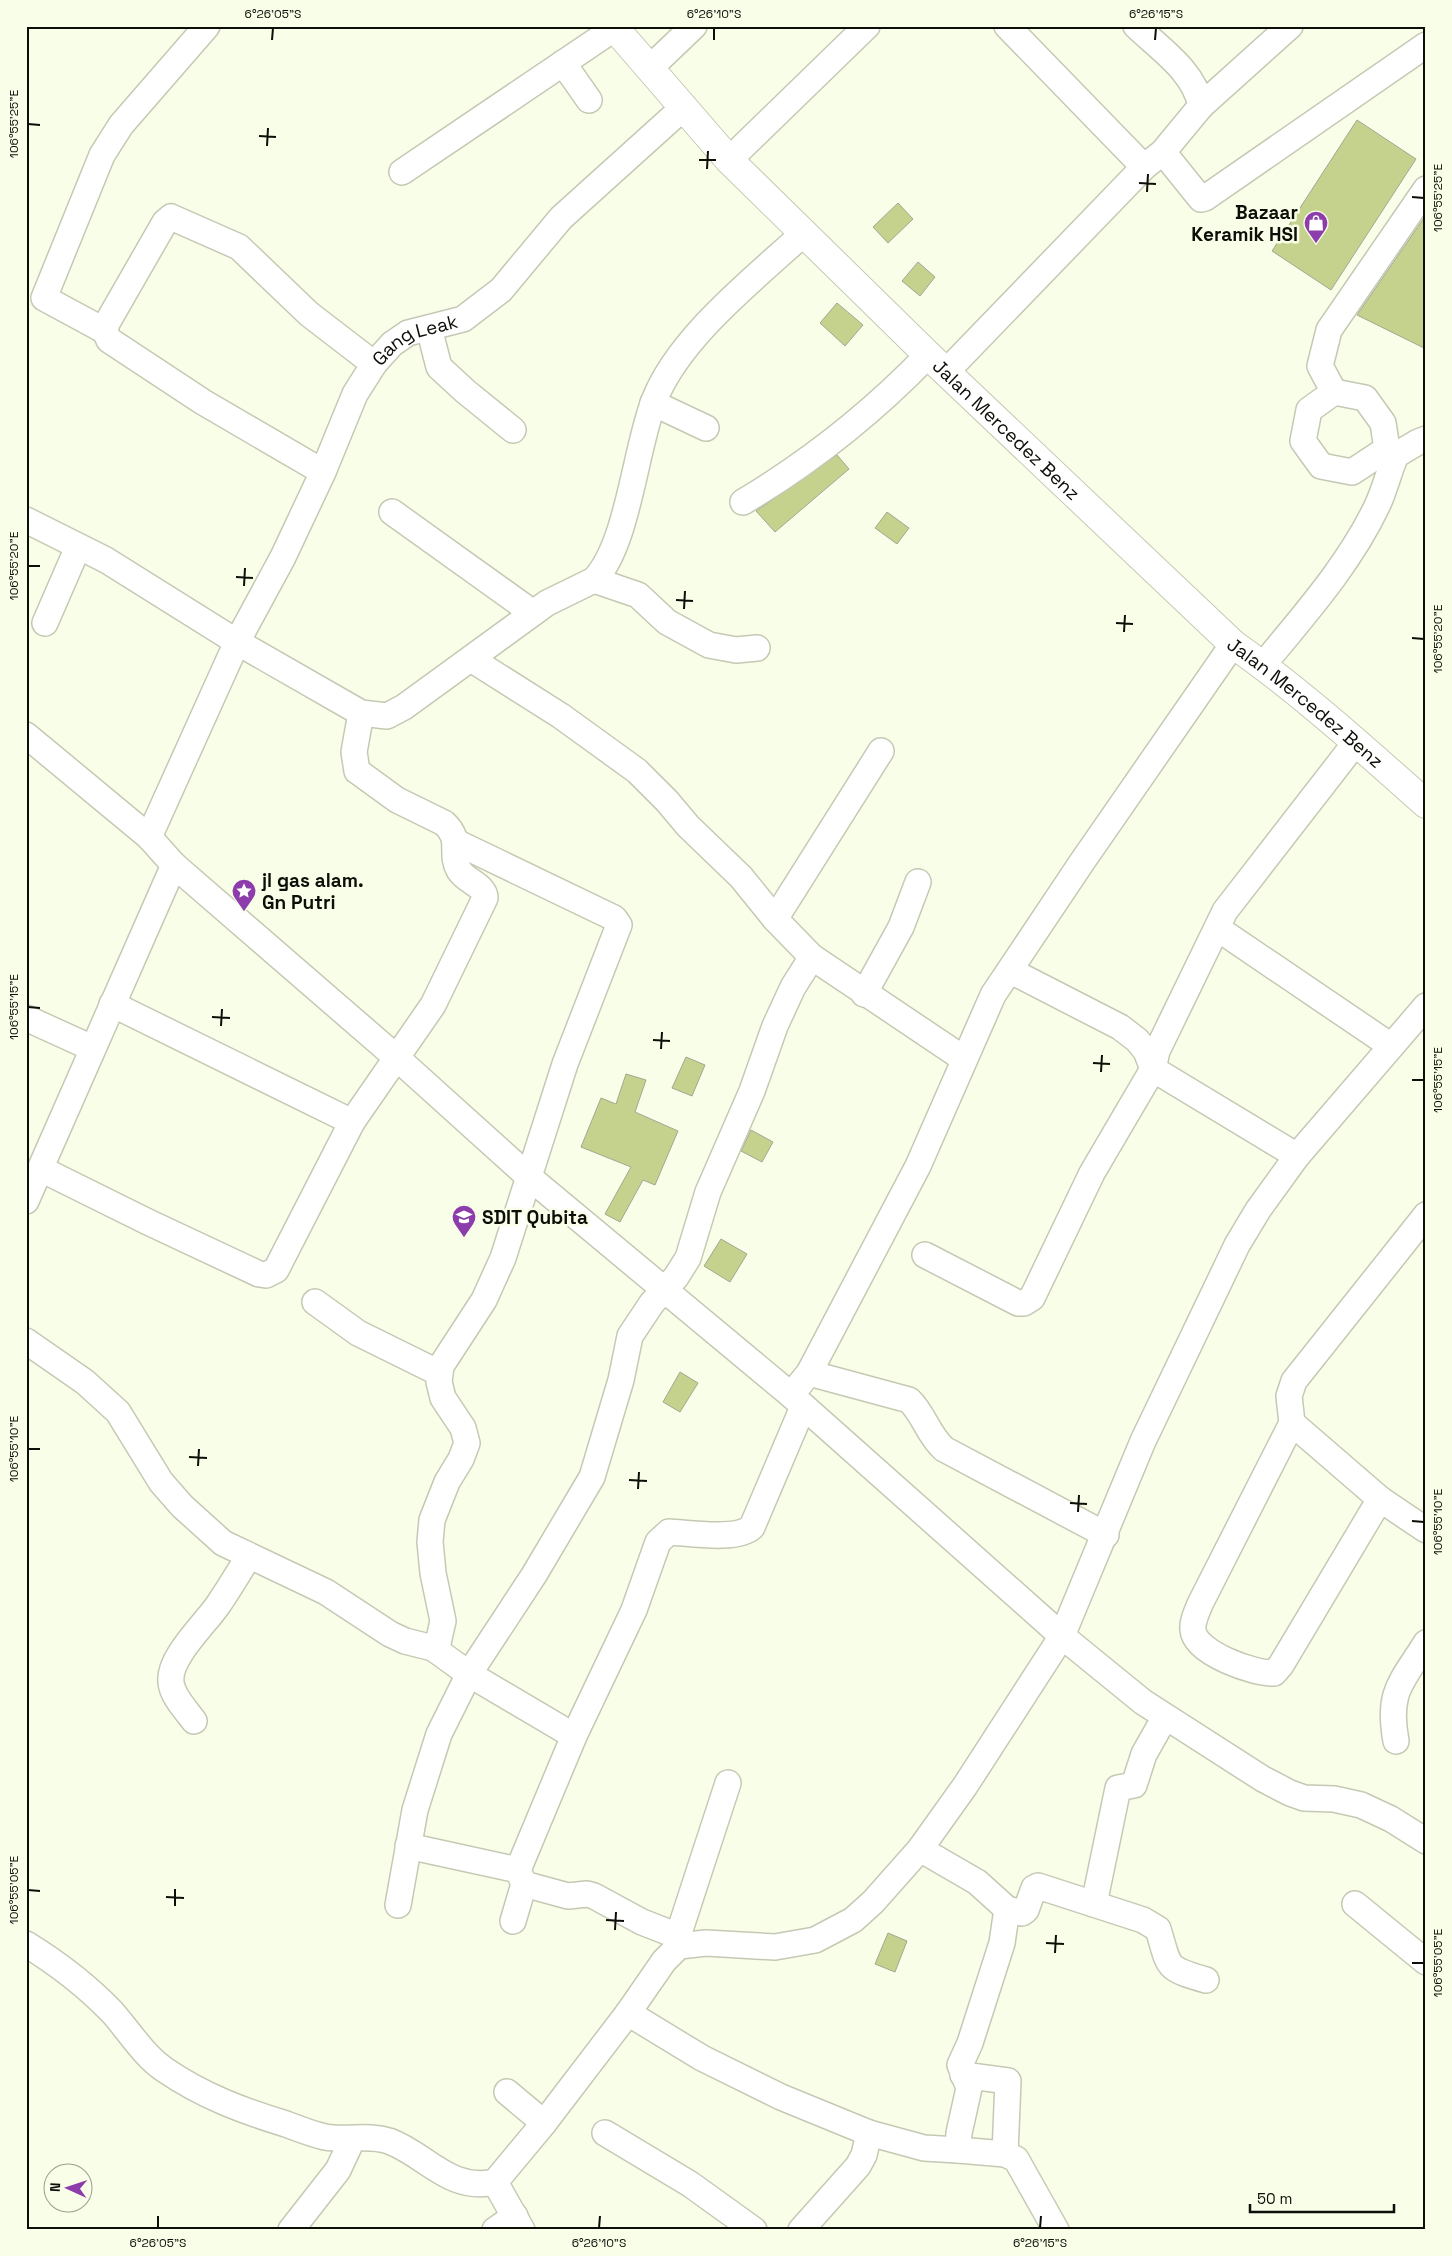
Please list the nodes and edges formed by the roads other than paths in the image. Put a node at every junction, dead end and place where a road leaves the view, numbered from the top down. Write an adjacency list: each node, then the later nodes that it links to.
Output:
1 (207, 26): 20 (street)
2 (694, 26): 10 (street)
3 (867, 26): 14 (street)
4 (1007, 26): 15 (street)
5 (1136, 26): 12 (street)
6 (1290, 26): 12 (street)
7 (614, 27): 9 (street); 10 (main road, Jalan Mercedez Benz)
8 (1426, 45): 15 (street)
9 (564, 62): 11 (street); 16 (street)
10 (650, 68): 13 (main road, Jalan Mercedez Benz)
11 (588, 100)
12 (1201, 106): 15 (street)
13 (684, 107): 14 (main road, Jalan Mercedez Benz); 19 (street, Gang Leak)
14 (729, 160): 18 (main road, Jalan Mercedez Benz)
15 (1154, 160): 21 (street)
16 (402, 172)
17 (1426, 189): 23 (street)
18 (804, 233): 21 (main road, Jalan Mercedez Benz); 24 (street)
19 (430, 328): 22 (street, Gang Leak); 26 (street)
20 (105, 331): 22 (street); 29 (street)
21 (937, 363): 30 (street); 38 (main road, Jalan Mercedez Benz)
22 (374, 364): 29 (street, Gang Leak)
23 (1334, 392): 28 (street); 28 (street)
24 (653, 402): 25 (street); 34 (street)
25 (706, 428)
26 (513, 430)
27 (1426, 440): 28 (street)
28 (1391, 452): 41 (street)
29 (323, 472): 37 (street, Gang Leak)
30 (743, 502)
31 (392, 512): 35 (street)
32 (26, 520): 33 (street)
33 (78, 547): 36 (street); 37 (street)
34 (594, 580): 35 (street); 39 (street)
35 (533, 613): 40 (street)
36 (45, 623)
37 (237, 642): 42 (street); 47 (street, Gang Leak)
38 (1233, 644): 41 (main road, Jalan Mercedez Benz); 54 (street)
39 (757, 648)
40 (471, 659): 42 (street); 51 (street)
41 (1263, 665): 44 (main road, Jalan Mercedez Benz)
42 (361, 713): 48 (street)
43 (26, 735): 47 (street)
44 (1356, 742): 46 (main road, Jalan Mercedez Benz); 52 (street)
45 (881, 751): 51 (street)
46 (1426, 804)
47 (149, 837): 49 (street)
48 (456, 842): 61 (street); 67 (street)
49 (174, 865): 56 (street); 61 (street)
50 (918, 882): 55 (street)
51 (775, 919): 53 (street)
52 (1217, 928): 59 (street); 63 (street)
53 (812, 957): 55 (street); 71 (street)
54 (1010, 971): 62 (street); 63 (street)
55 (864, 994): 62 (street)
56 (112, 1004): 60 (street); 64 (street)
57 (1426, 1006): 59 (street)
58 (26, 1018): 60 (street)
59 (1391, 1046): 65 (street)
60 (92, 1048): 66 (street)
61 (397, 1058): 64 (street); 67 (street)
62 (964, 1059): 75 (street)
63 (1153, 1068): 65 (street); 70 (street)
64 (352, 1122): 66 (street)
65 (1297, 1156): 80 (street)
66 (41, 1169): 68 (street)
67 (529, 1177): 71 (street); 74 (street)
68 (26, 1201)
69 (1426, 1215): 77 (street)
70 (925, 1254)
71 (666, 1289): 76 (street); 85 (street)
72 (316, 1302): 74 (street)
73 (26, 1341): 81 (street)
74 (439, 1373): 84 (street)
75 (809, 1373): 76 (street); 80 (street)
76 (797, 1401): 82 (street); 88 (street)
77 (1292, 1423): 78 (street); 78 (street)
78 (1380, 1499): 79 (street)
79 (1426, 1530)
80 (1106, 1535): 82 (street)
81 (249, 1556): 84 (street); 87 (street)
82 (1062, 1636): 86 (street); 93 (street)
83 (1426, 1643): 89 (street)
84 (433, 1648): 85 (street)
85 (468, 1674): 88 (street); 92 (street)
86 (1165, 1717): 91 (street); 95 (street)
87 (194, 1721)
88 (574, 1736): 94 (street)
89 (1396, 1741)
90 (728, 1783): 100 (street)
91 (1426, 1841)
92 (408, 1846): 94 (street); 97 (street)
93 (920, 1849): 98 (street); 100 (street)
94 (521, 1877): 99 (street); 100 (street)
95 (1094, 1904): 98 (street); 103 (street)
96 (1355, 1904): 102 (street)
97 (398, 1905)
98 (1007, 1910): 105 (street)
99 (513, 1921)
100 (678, 1941): 104 (street)
101 (26, 1944): 110 (street)
102 (1426, 1962)
103 (1206, 1980)
104 (628, 2013): 107 (street); 109 (street)
105 (963, 2075): 111 (street); 112 (street)
106 (507, 2092): 107 (street)
107 (544, 2123): 113 (street)
108 (605, 2133): 116 (street)
109 (869, 2133): 111 (street); 117 (street)
110 (352, 2140): 113 (street); 115 (street)
111 (958, 2150): 112 (street)
112 (1005, 2154): 118 (street)
113 (495, 2182): 114 (street)
114 (511, 2225)
115 (291, 2230)
116 (754, 2230)
117 (801, 2230)
118 (1056, 2230)

